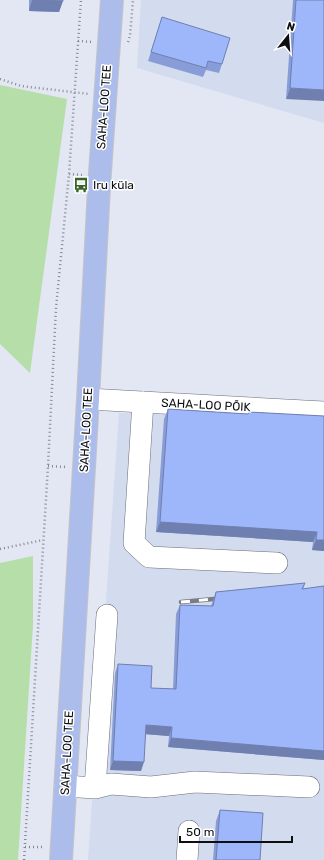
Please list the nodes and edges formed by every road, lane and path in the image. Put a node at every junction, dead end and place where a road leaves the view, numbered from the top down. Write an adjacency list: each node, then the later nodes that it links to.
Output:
1 (81, 0): 4 (path)
2 (112, 0): 5 (main road, SAHA-LOO TEE)
3 (0, 79): 4 (path)
4 (76, 92): 5 (path); 9 (path)
5 (105, 96): 6 (main road, SAHA-LOO TEE)
6 (88, 399): 7 (lane, SAHA-LOO PÕIK); 13 (main road, SAHA-LOO TEE)
7 (143, 402): 8 (lane, SAHA-LOO PÕIK); 11 (lane)
8 (324, 412)
9 (43, 540): 10 (path); 17 (path)
10 (0, 549)
11 (277, 563)
12 (107, 615): 15 (lane)
13 (65, 786): 15 (lane); 18 (main road, SAHA-LOO TEE)
14 (309, 787): 15 (lane)
15 (95, 788)
16 (188, 831): 19 (lane)
17 (24, 860)
18 (61, 860)
19 (187, 860)

